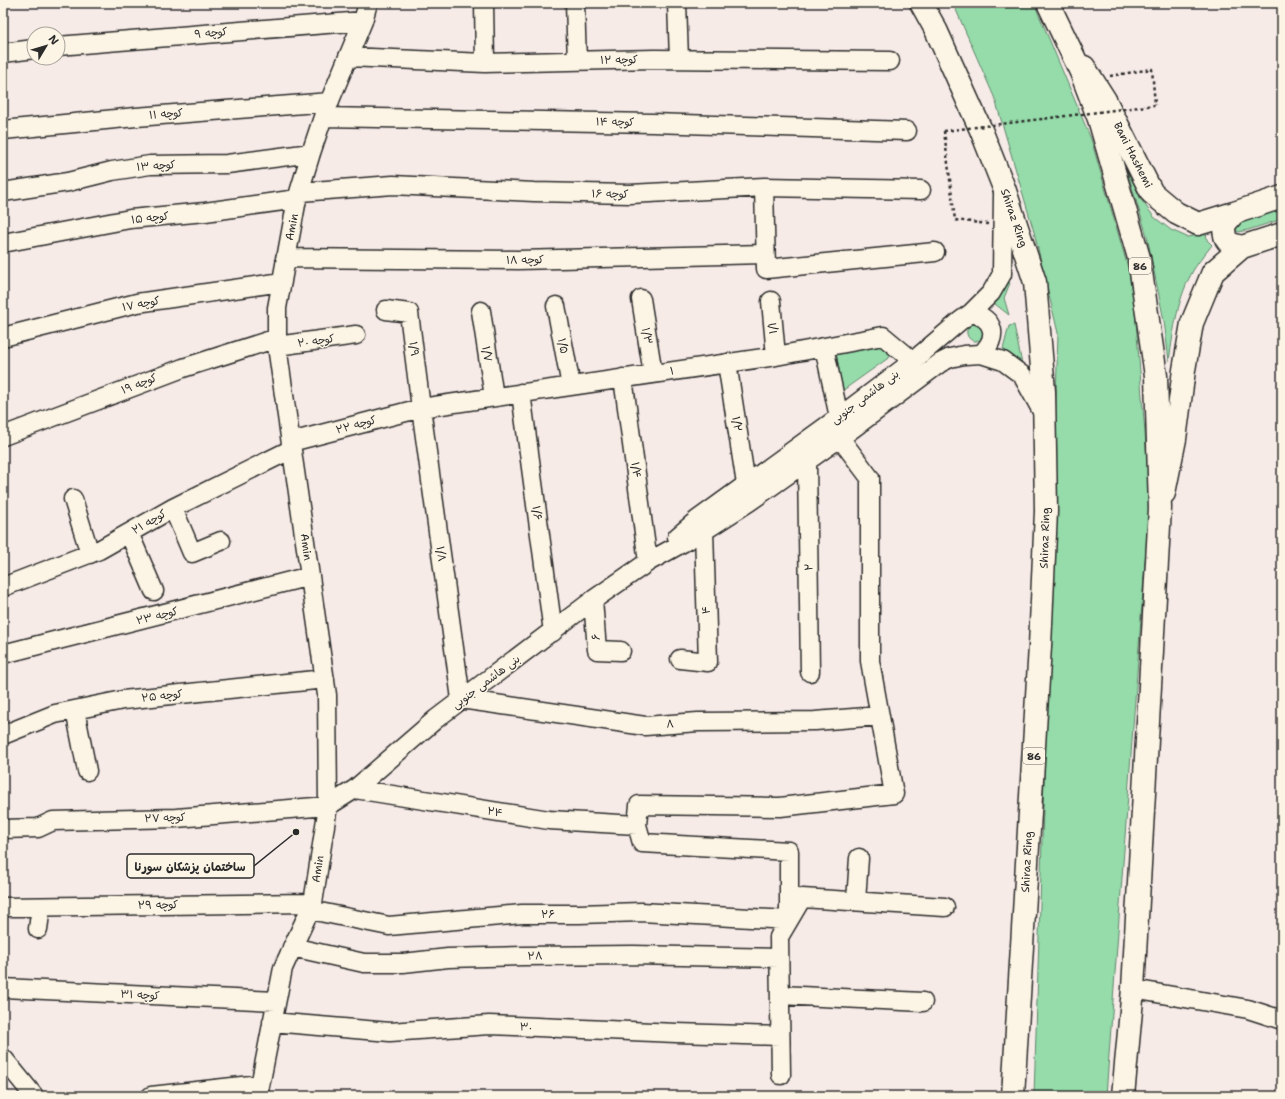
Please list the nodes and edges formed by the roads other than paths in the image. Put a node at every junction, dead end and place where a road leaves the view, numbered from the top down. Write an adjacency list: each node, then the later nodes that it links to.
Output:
1 (368, 3): 7 (street, Amin)
2 (484, 3): 16 (street)
3 (575, 3): 14 (street)
4 (677, 3): 13 (street)
5 (921, 3): 22 (main road, Shiraz Ring / 86)
6 (1048, 3): 8 (main road, 86)
7 (363, 20): 9 (street, کوچه ۹); 12 (street, Amin)
8 (1064, 35): 27 (main road, Bani Hashemi); 64 (main road, 86)
9 (66, 45)
10 (26, 50): 11 (street)
11 (3, 53)
12 (348, 56): 16 (street, کوچه ۱۲); 17 (street, Amin)
13 (679, 59): 14 (street, کوچه ۱۲); 15 (street, کوچه ۱۲)
14 (577, 61): 16 (street, کوچه ۱۲)
15 (890, 62)
16 (485, 63)
17 (327, 109): 18 (street, کوچه ۱۱); 19 (street, کوچه ۱۴); 20 (street, Amin)
18 (3, 130)
19 (907, 131)
20 (311, 153): 24 (street, کوچه ۱۳); 25 (street, Amin)
21 (764, 187): 23 (street, کوچه ۱۶); 25 (street, کوچه ۱۶); 32 (street)
22 (1004, 188): 40 (street, بنی هاشمی جنوبی); 55 (main road, Shiraz Ring / 86)
23 (921, 190)
24 (3, 192)
25 (299, 196): 29 (street, کوچه ۱۵); 33 (street, Amin)
26 (1282, 197): 27 (main road, Bani Hashemi)
27 (1234, 213): 30 (main road)
28 (1282, 234): 30 (main road)
29 (3, 243)
30 (1242, 247): 64 (main road)
31 (935, 252): 32 (street)
32 (765, 254): 33 (street, کوچه ۱۸)
33 (286, 258): 34 (street, Amin)
34 (282, 282): 42 (street, کوچه ۱۷); 43 (street, Amin)
35 (641, 299): 49 (street, ۱/۳)
36 (771, 301): 46 (street, ۱/۱)
37 (556, 306): 51 (street, ۱/۵)
38 (386, 310): 54 (street, ۱/۹)
39 (481, 311): 53 (street, ۱/۷)
40 (971, 313): 45 (street); 47 (street, بنی هاشمی جنوبی)
41 (356, 335): 43 (street, کوچه ۲۰)
42 (3, 337)
43 (277, 342): 57 (street, کوچه ۱۹); 59 (street, Amin)
44 (824, 347): 46 (street, ۱); 47 (street, ۱); 56 (street)
45 (981, 354): 55 (street, بنی هاشمی جنوبی); 58 (street, بنی هاشمی جنوبی)
46 (776, 356): 48 (street, ۱)
47 (913, 361): 56 (street, بنی هاشمی جنوبی)
48 (727, 363): 49 (street, ۱); 61 (street, ۱/۲)
49 (654, 374): 50 (street, ۱)
50 (623, 378): 51 (street, ۱); 69 (street, ۱/۴)
51 (570, 386): 52 (street, ۱)
52 (521, 393): 53 (street, ۱); 74 (street, ۱/۶)
53 (494, 397): 54 (street, ۱)
54 (421, 408): 59 (street, کوچه ۲۲); 80 (street, ۱/۸)
55 (1045, 415): 112 (main road, Shiraz Ring / 86)
56 (839, 417): 61 (street, بنی هاشمی جنوبی)
57 (3, 436)
58 (840, 438): 60 (street, بنی هاشمی جنوبی); 82 (street)
59 (291, 446): 63 (street, کوچه ۲۱); 70 (street, Amin)
60 (807, 462): 65 (street, بنی هاشمی جنوبی); 78 (street, ۲)
61 (746, 484): 69 (street, بنی هاشمی جنوبی)
62 (73, 499): 68 (street)
63 (173, 508): 66 (street, کوچه ۲۱); 67 (street)
64 (1160, 508): 100 (main road, 86)
65 (704, 531): 69 (street, بنی هاشمی جنوبی); 77 (street, ۴)
66 (130, 533): 68 (street, کوچه ۲۱); 72 (street)
67 (221, 541)
68 (90, 554): 71 (street, کوچه ۲۱)
69 (648, 562): 73 (street, بنی هاشمی جنوبی)
70 (310, 576): 76 (street, کوچه ۲۳); 79 (street, Amin)
71 (4, 582)
72 (154, 590)
73 (593, 600): 74 (street, بنی هاشمی جنوبی); 75 (street, ۶)
74 (552, 632): 80 (street, بنی هاشمی جنوبی)
75 (621, 651)
76 (3, 654)
77 (680, 659)
78 (810, 672)
79 (325, 679): 81 (street, کوچه ۲۵); 86 (street, Amin)
80 (461, 700): 82 (street, ۸); 85 (street, بنی هاشمی جنوبی)
81 (75, 710): 83 (street, کوچه ۲۵); 84 (street)
82 (879, 716): 87 (street)
83 (3, 734)
84 (87, 771)
85 (354, 789): 86 (street, بنی هاشمی جنوبی); 87 (street, ۲۴)
86 (328, 806): 88 (street, کوچه ۲۷); 93 (street, Amin)
87 (637, 825): 95 (street)
88 (3, 829)
89 (859, 858): 90 (street)
90 (856, 901): 94 (street); 95 (street)
91 (41, 906): 92 (street, کوچه ۲۹); 93 (street, کوچه ۲۹); 96 (street)
92 (3, 907)
93 (311, 907): 95 (street, ۲۶); 97 (street, Amin)
94 (945, 907)
95 (789, 920): 98 (street)
96 (38, 929)
97 (292, 947): 98 (street, ۲۸); 102 (street, Amin)
98 (779, 958): 101 (street)
99 (3, 988): 102 (street, کوچه ۳۱)
100 (1133, 989): 104 (street); 113 (main road, 86)
101 (780, 995): 103 (street); 106 (street)
102 (276, 1001): 105 (street, Amin)
103 (922, 1002)
104 (1282, 1020)
105 (272, 1022): 106 (street, ۳۰); 109 (street, Amin)
106 (780, 1036): 108 (street)
107 (3, 1058): 110 (street)
108 (781, 1075)
109 (262, 1092): 111 (street)
110 (34, 1096)
111 (151, 1096)
112 (1013, 1096)
113 (1123, 1096)

